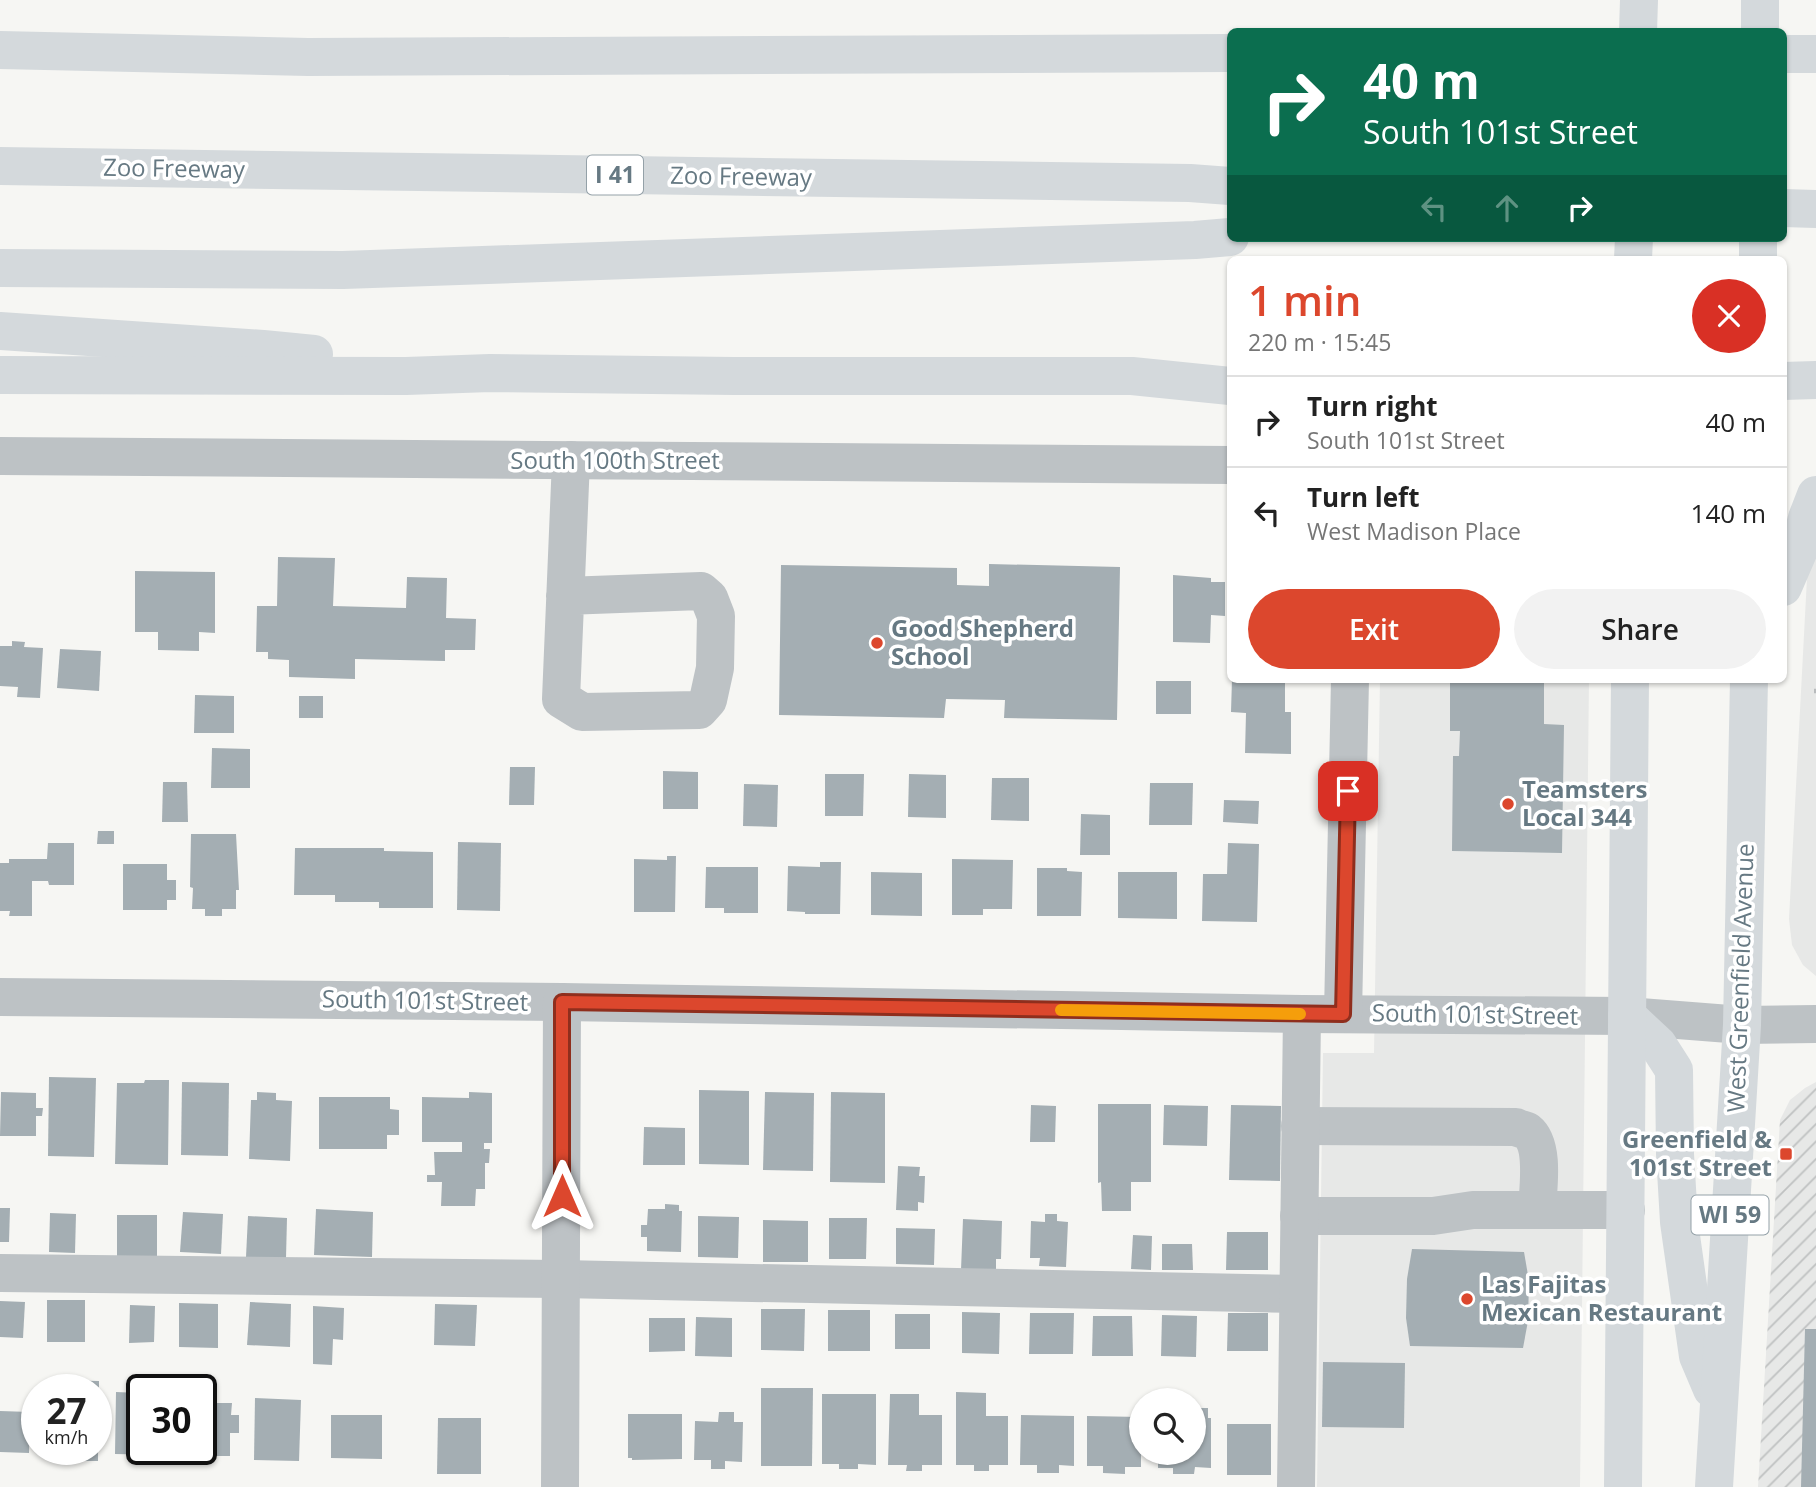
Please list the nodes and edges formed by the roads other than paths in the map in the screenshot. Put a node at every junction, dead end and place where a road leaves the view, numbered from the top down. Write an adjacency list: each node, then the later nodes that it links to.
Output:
1 (1639, 0): 3 (main road)
2 (1760, 0): 4 (main road)
3 (1638, 28)
4 (1760, 28)
5 (0, 50): 6 (main road)
6 (1227, 53)
7 (1787, 54): 8 (main road)
8 (1816, 54)
9 (0, 166): 10 (main road, Zoo Freeway / I 41)
10 (1227, 186)
11 (1787, 208): 12 (main road)
12 (1816, 209)
13 (1227, 237): 14 (main road)
14 (0, 268)
15 (0, 331): 17 (main road)
16 (1227, 365): 19 (main road)
17 (490, 373): 18 (main road); 19 (main road)
18 (0, 375)
19 (1132, 376): 22 (main road)
20 (1816, 380): 21 (main road)
21 (1787, 381)
22 (1227, 386)
23 (0, 456): 24 (street, South 100th Street)
24 (571, 460): 25 (street, South 100th Street); 28 (street)
25 (1227, 465)
26 (1816, 495): 27 (main road)
27 (1787, 578)
28 (565, 596): 28 (street)
29 (1350, 683): 35 (street)
30 (1630, 683): 36 (main road)
31 (1749, 683): 38 (main road, West Greenfield Avenue / WI 59)
32 (0, 997): 33 (street, South 101st Street)
33 (562, 1002): 34 (street, South 101st Street); 44 (street)
34 (1302, 1014): 35 (street, South 101st Street); 39 (street)
35 (1343, 1014): 36 (street, South 101st Street)
36 (1627, 1017): 38 (street, South 101st Street); 41 (main road); 46 (main road)
37 (1816, 1024): 38 (street, South 101st Street)
38 (1742, 1025): 46 (main road, West Greenfield Avenue / WI 59)
39 (1300, 1126): 40 (street); 42 (street)
40 (1537, 1209): 41 (street); 42 (street)
41 (1626, 1210): 49 (main road)
42 (1299, 1216): 45 (street)
43 (0, 1273): 44 (street)
44 (561, 1279): 45 (street); 47 (street)
45 (1298, 1294): 48 (street)
46 (1718, 1404): 50 (main road, West Greenfield Avenue / WI 59)
47 (560, 1487)
48 (1296, 1487)
49 (1623, 1487)
50 (1714, 1487)

